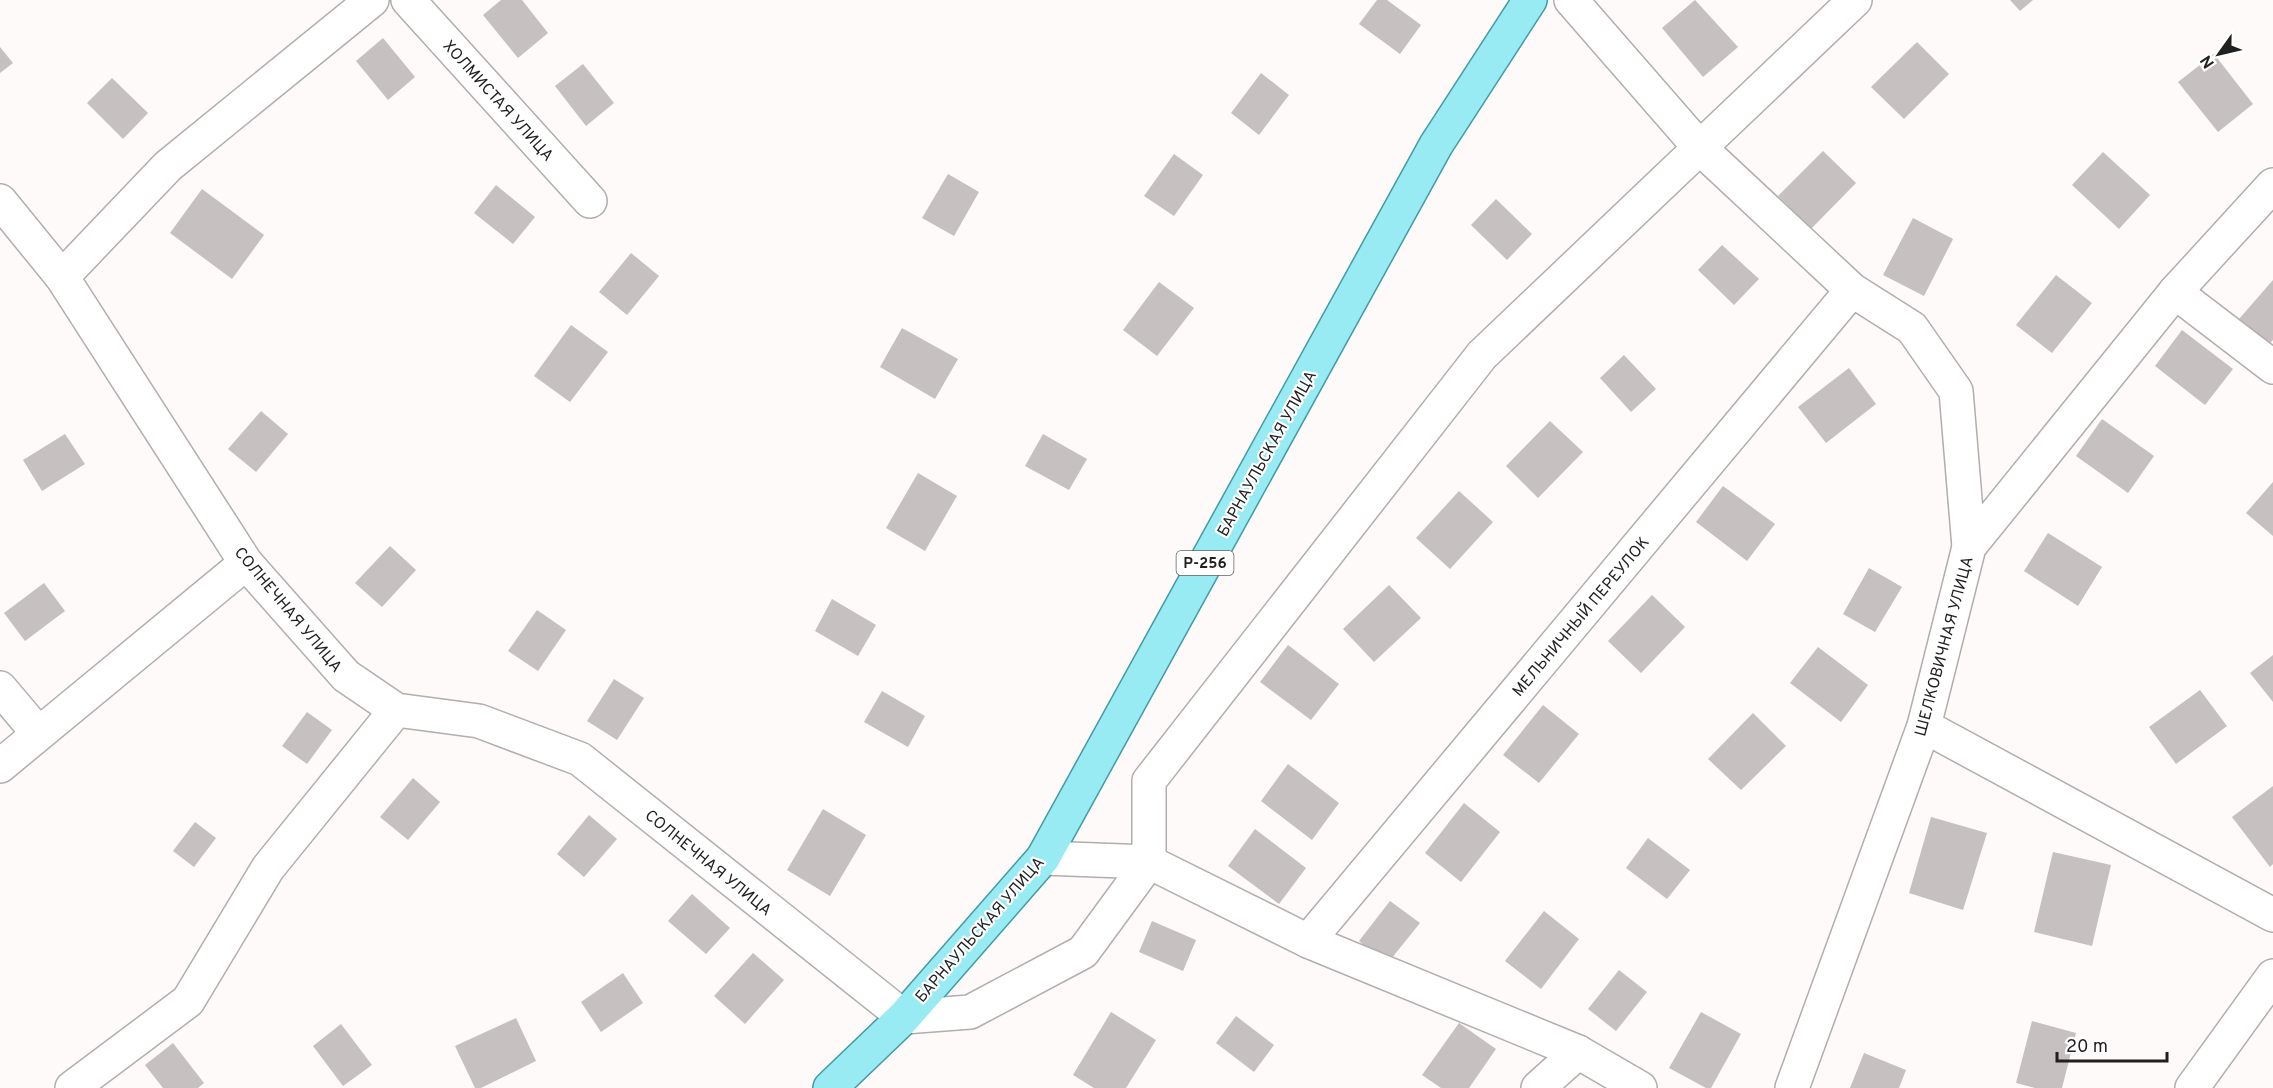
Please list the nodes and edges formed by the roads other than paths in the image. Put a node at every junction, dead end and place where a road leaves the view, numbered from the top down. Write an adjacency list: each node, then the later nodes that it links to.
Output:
1 (372, 0): 10 (street)
2 (408, 0): 9 (street, ХОЛМИСТАЯ УЛИЦА)
3 (1530, 0): 21 (main road, БАРНАУЛЬСКАЯ УЛИЦА / Р-256)
4 (1571, 0): 6 (street)
5 (1855, 0): 6 (street)
6 (1700, 148): 11 (street); 22 (street)
7 (2273, 185): 12 (street, ШЕЛКОВИЧНАЯ УЛИЦА)
8 (0, 201): 10 (street, СОЛНЕЧНАЯ УЛИЦА)
9 (590, 201)
10 (62, 278): 15 (street, СОЛНЕЧНАЯ УЛИЦА)
11 (1852, 291): 14 (street); 24 (street, МЕЛЬНИЧНЫЙ ПЕРЕУЛОК)
12 (2175, 292): 13 (street); 14 (street, ШЕЛКОВИЧНАЯ УЛИЦА)
13 (2273, 367)
14 (1969, 547): 18 (street, ШЕЛКОВИЧНАЯ УЛИЦА)
15 (246, 563): 17 (street, СОЛНЕЧНАЯ УЛИЦА); 19 (street)
16 (0, 688): 19 (street)
17 (396, 710): 26 (street, СОЛНЕЧНАЯ УЛИЦА); 28 (street)
18 (1924, 726): 23 (street); 32 (street, ШЕЛКОВИЧНАЯ УЛИЦА)
19 (38, 733): 20 (street)
20 (0, 766)
21 (1043, 858): 22 (street); 26 (main road, БАРНАУЛЬСКАЯ УЛИЦА / Р-256)
22 (1149, 862): 24 (street); 26 (street)
23 (2273, 915)
24 (1308, 941): 27 (street)
25 (2273, 976): 33 (street)
26 (904, 1017): 29 (main road, БАРНАУЛЬСКАЯ УЛИЦА / Р-256)
27 (1578, 1052): 30 (street); 31 (street)
28 (72, 1088)
29 (830, 1088)
30 (1538, 1088)
31 (1640, 1088)
32 (1792, 1088)
33 (2192, 1088)

